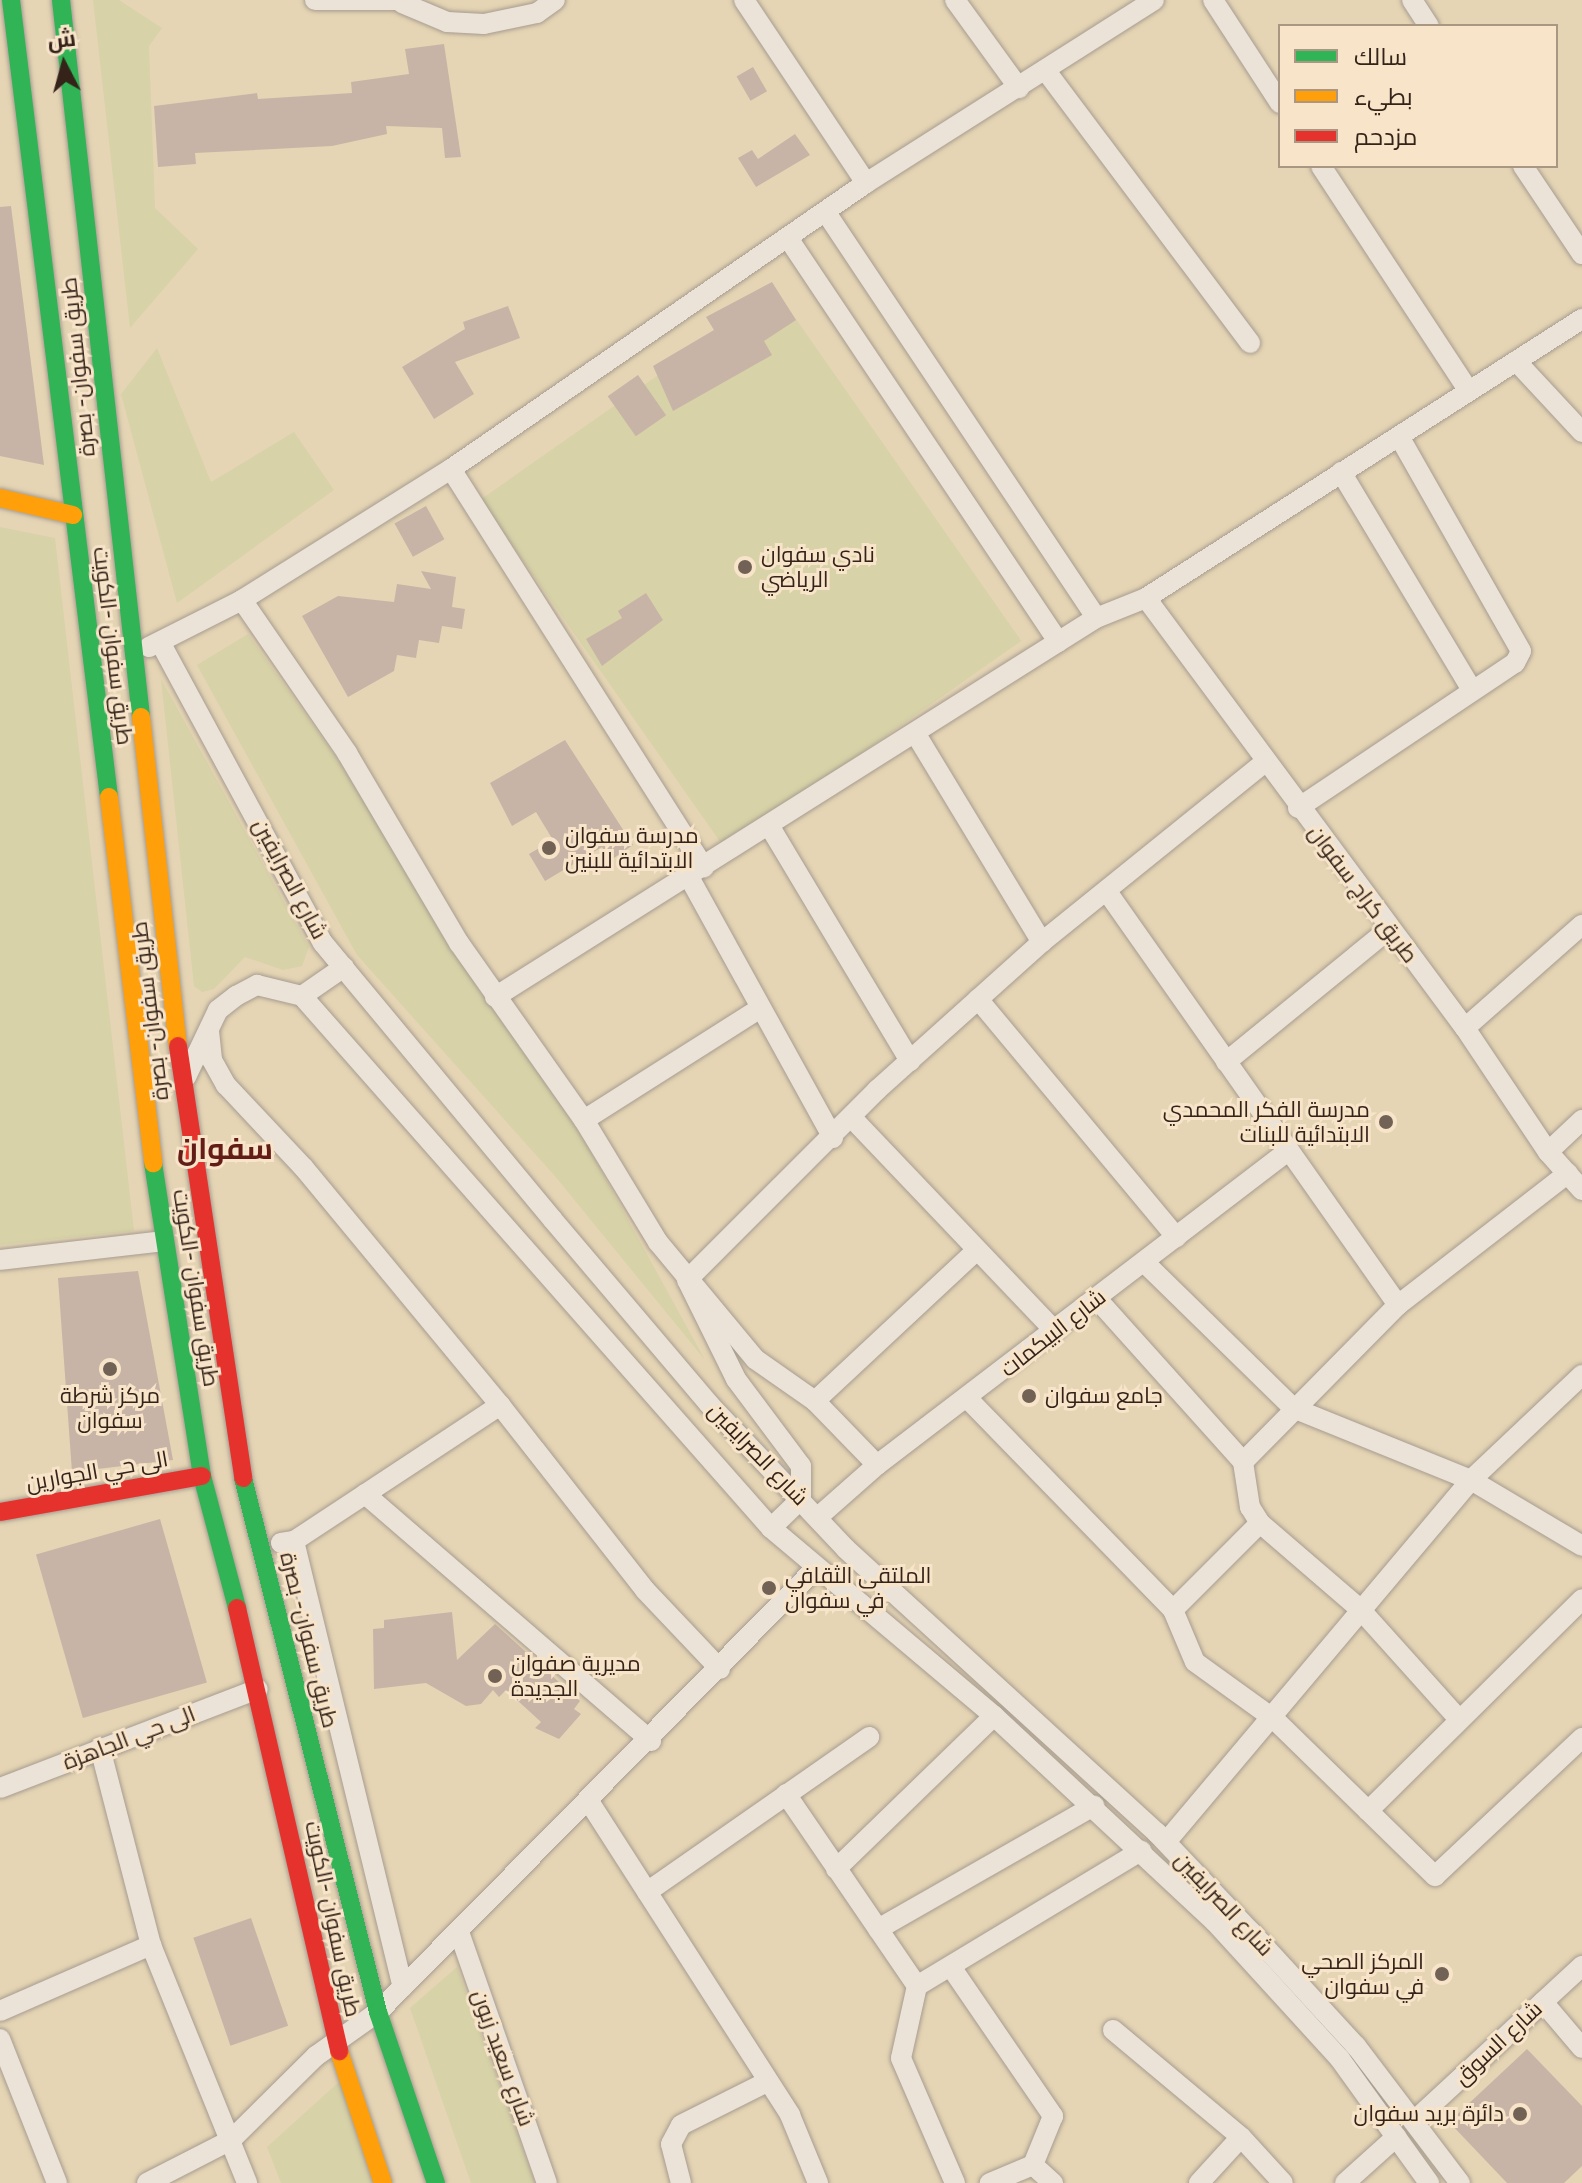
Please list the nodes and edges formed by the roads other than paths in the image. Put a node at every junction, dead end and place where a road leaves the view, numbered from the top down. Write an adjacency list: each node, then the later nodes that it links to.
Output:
1 (11, 0): 30 (main road, طريق سفوان -الكويت)
2 (61, 0): 36 (main road, طريق سفوان- بصرة)
3 (315, 0): 10 (street)
4 (555, 0): 10 (street)
5 (744, 0): 17 (street)
6 (955, 0): 13 (street)
7 (1154, 0): 12 (street)
8 (1213, 0): 14 (street)
9 (1412, 0): 11 (street)
10 (405, 1)
11 (1428, 24)
12 (1046, 71): 13 (street); 22 (street)
13 (1019, 88): 17 (street)
14 (1278, 100)
15 (1322, 168): 24 (street)
16 (1524, 168): 20 (street)
17 (866, 183): 18 (street)
18 (827, 214): 19 (street); 33 (street)
19 (788, 238): 27 (street); 35 (street)
20 (1582, 254)
21 (1582, 319): 23 (street)
22 (1250, 343)
23 (1516, 361): 24 (street); 25 (street)
24 (1469, 391): 26 (street)
25 (1582, 432)
26 (1399, 436): 28 (street); 37 (street)
27 (451, 469): 32 (street); 42 (street)
28 (1341, 472): 31 (street); 37 (street)
29 (0, 498): 30 (main road)
30 (73, 515): 57 (main road, طريق سفوان -الكويت)
31 (1146, 598): 33 (street); 39 (street, طريق كراج سفوان)
32 (242, 600): 34 (street); 49 (street)
33 (1096, 618): 35 (street)
34 (160, 642): 36 (street); 47 (street, شارع الصرايفين)
35 (1058, 642): 38 (street)
36 (133, 653): 56 (main road, طريق سفوان- بصرة)
37 (1471, 688): 40 (street)
38 (917, 736): 41 (street); 46 (street)
39 (1265, 762): 40 (street, طريق كراج سفوان); 43 (street)
40 (1298, 808): 45 (street, طريق كراج سفوان)
41 (770, 827): 42 (street); 54 (street)
42 (696, 872): 49 (street); 51 (street)
43 (1108, 893): 46 (street); 55 (street)
44 (1582, 925): 52 (street)
45 (1389, 929): 52 (street, طريق كراج سفوان); 55 (street)
46 (1042, 942): 50 (street)
47 (344, 967): 48 (street); 82 (street, شارع الصرايفين)
48 (302, 996): 53 (street); 94 (street, شارع الصرايفين)
49 (495, 997): 59 (street)
50 (978, 999): 54 (street); 68 (street)
51 (759, 1009): 59 (street); 62 (street)
52 (1465, 1028): 65 (street, طريق كراج سفوان)
53 (209, 1031): 56 (street); 83 (street)
54 (910, 1061): 58 (street)
55 (1226, 1062): 64 (street)
56 (184, 1095): 57 (main road); 61 (main road, طريق سفوان- بصرة)
57 (146, 1105): 63 (main road, طريق سفوان -الكويت)
58 (852, 1118): 62 (street); 70 (street)
59 (584, 1120): 73 (street)
60 (1582, 1120): 65 (street)
61 (189, 1136): 63 (main road); 97 (main road, طريق سفوان- بصرة)
62 (833, 1138): 73 (street)
63 (150, 1142): 69 (main road, طريق سفوان -الكويت)
64 (1288, 1151): 68 (street, شارع البيكمات); 75 (street)
65 (1548, 1152): 66 (street, طريق كراج سفوان)
66 (1568, 1173): 67 (street, طريق كراج سفوان); 75 (street)
67 (1582, 1190)
68 (1176, 1237): 72 (street, شارع البيكمات)
69 (163, 1241): 71 (street); 87 (main road, طريق سفوان -الكويت)
70 (977, 1250): 76 (street); 81 (street)
71 (0, 1260)
72 (1144, 1262): 74 (street, شارع البيكمات); 84 (street)
73 (687, 1280): 77 (street); 79 (street)
74 (1097, 1299): 76 (street, شارع البيكمات); 85 (street)
75 (1398, 1305): 84 (street)
76 (1055, 1331): 80 (street, شارع البيكمات)
77 (755, 1359): 79 (street); 81 (street)
78 (1582, 1375): 88 (street)
79 (736, 1379): 82 (street); 90 (street)
80 (968, 1399): 86 (street, شارع البيكمات); 101 (street)
81 (815, 1401): 86 (street)
82 (709, 1404): 90 (street, شارع الصرايفين)
83 (500, 1405): 89 (street); 104 (street)
84 (1293, 1408): 85 (street); 88 (street)
85 (1243, 1462): 93 (street)
86 (877, 1465): 92 (street, شارع البيكمات)
87 (202, 1476): 91 (main road, الى حي الجوارين); 105 (main road, طريق سفوان -الكويت)
88 (1471, 1480): 96 (street); 100 (street)
89 (365, 1494): 95 (street); 111 (street)
90 (801, 1499): 92 (street, شارع الصرايفين); 94 (street)
91 (0, 1512)
92 (818, 1517): 102 (street, شارع الصرايفين)
93 (1260, 1523): 100 (street); 101 (street)
94 (771, 1528): 98 (street, شارع الصرايفين)
95 (294, 1541): 97 (street); 115 (street)
96 (1582, 1546)
97 (261, 1547): 118 (main road, طريق سفوان- بصرة)
98 (814, 1570): 103 (street, شارع الصرايفين); 104 (street)
99 (1582, 1599): 107 (street)
100 (1360, 1609): 107 (street); 108 (street)
101 (1173, 1610): 108 (street)
102 (946, 1636): 103 (street); 120 (street, شارع الصرايفين)
103 (924, 1661): 106 (street, شارع الصرايفين)
104 (720, 1669): 111 (street)
105 (258, 1689): 112 (street, الى حي الجاهزة); 136 (main road, طريق سفوان -الكويت)
106 (994, 1716): 117 (street, شارع الصرايفين); 122 (street)
107 (1457, 1717): 119 (street)
108 (1274, 1719): 119 (street); 120 (street)
109 (869, 1737): 114 (street)
110 (1582, 1738): 119 (street)
111 (651, 1741): 116 (street)
112 (100, 1748): 113 (street, الى حي الجاهزة); 126 (street)
113 (0, 1788)
114 (786, 1794): 122 (street); 123 (street)
115 (358, 1802): 118 (main road); 130 (street)
116 (590, 1803): 123 (street); 125 (street)
117 (1094, 1806): 121 (street, شارع الصرايفين); 124 (street)
118 (327, 1811): 133 (main road, طريق سفوان- بصرة)
119 (1368, 1811)
120 (1166, 1842): 139 (street, شارع الصرايفين)
121 (1141, 1851): 128 (street); 141 (street, شارع الصرايفين)
122 (836, 1869): 124 (street)
123 (647, 1892): 138 (street)
124 (878, 1929): 129 (street)
125 (459, 1932): 130 (street); 149 (street, شارع سعيد زبون)
126 (151, 1945): 132 (street); 142 (street)
127 (1582, 1966): 131 (street, شارع السوق)
128 (951, 1967): 129 (street); 143 (street)
129 (917, 1986): 152 (street)
130 (403, 1987): 133 (street)
131 (1543, 2002): 137 (street); 139 (street, شارع السوق)
132 (0, 2011)
133 (378, 2012): 136 (street); 148 (main road, طريق سفوان- بصرة)
134 (1113, 2030): 140 (street)
135 (0, 2039): 144 (street)
136 (337, 2044): 142 (street); 147 (main road, طريق سفوان -الكويت)
137 (1582, 2048)
138 (767, 2082): 150 (street); 151 (street)
139 (1414, 2121): 159 (street, شارع الصرايفين)
140 (1241, 2137): 155 (street); 156 (street)
141 (1396, 2137): 157 (street); 158 (street, شارع الصرايفين)
142 (231, 2140): 145 (street); 146 (street)
143 (1033, 2165): 153 (street); 154 (street)
144 (57, 2183)
145 (147, 2183)
146 (247, 2183)
147 (383, 2183)
148 (436, 2183)
149 (547, 2183)
150 (681, 2183)
151 (818, 2183)
152 (955, 2183)
153 (990, 2183)
154 (1053, 2183)
155 (1199, 2183)
156 (1283, 2183)
157 (1345, 2183)
158 (1429, 2183)
159 (1460, 2183)

